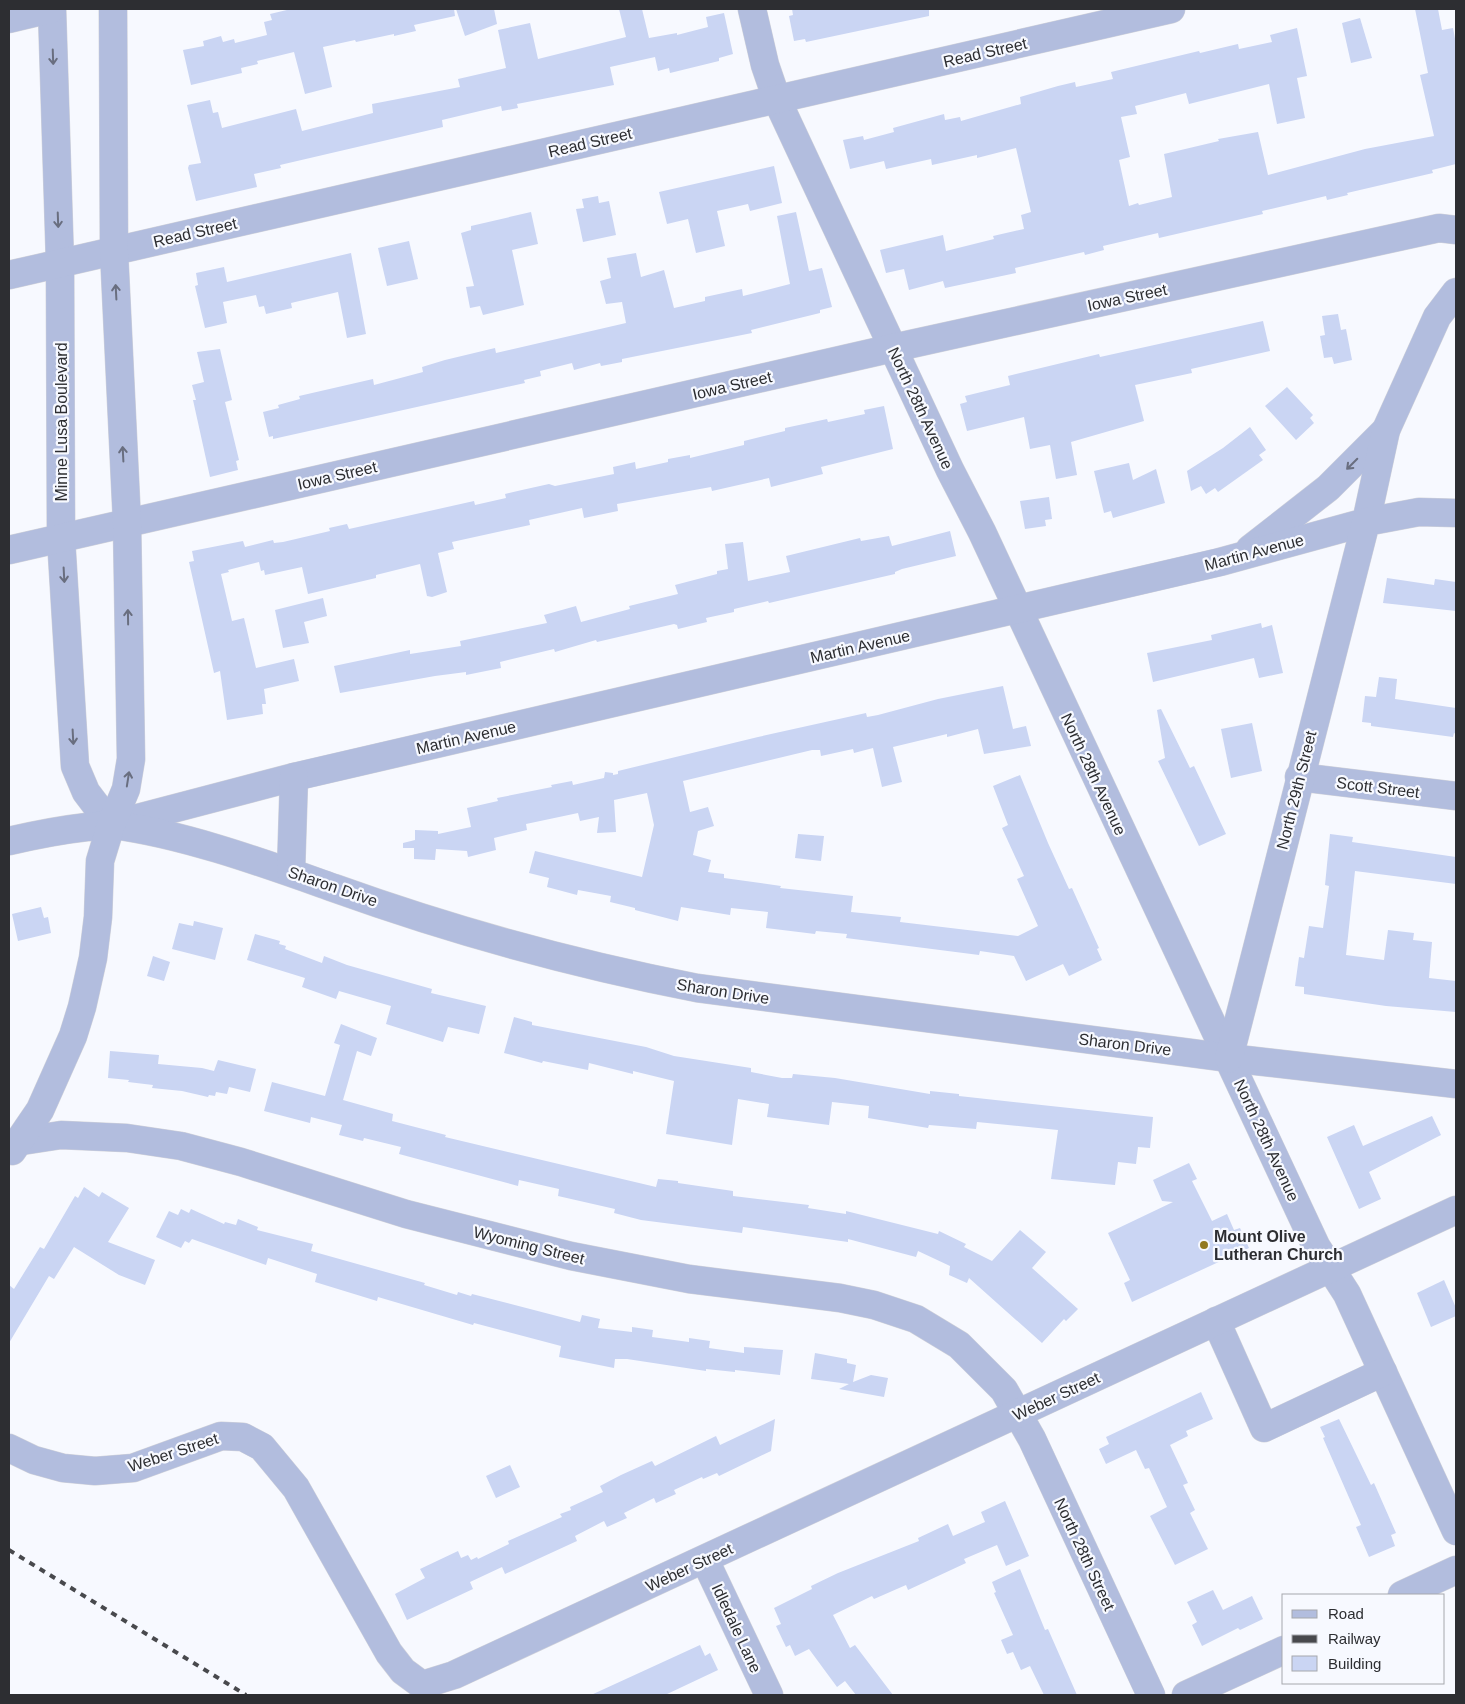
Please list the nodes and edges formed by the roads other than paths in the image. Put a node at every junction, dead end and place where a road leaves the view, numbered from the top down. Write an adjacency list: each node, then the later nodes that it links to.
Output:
1 (52, 9): 5 (street); 9 (street, Minne Lusa Boulevard, one-way to 9)
2 (113, 9): 8 (street)
3 (752, 9): 6 (street, North 28th Avenue)
4 (1171, 9): 6 (street, Read Street)
5 (9, 19)
6 (776, 100): 8 (street, Read Street); 12 (street, North 28th Avenue)
7 (1456, 230): 12 (street, Iowa Street)
8 (114, 251): 9 (street, Read Street); 16 (street, one-way to 8)
9 (60, 263): 10 (street, Read Street); 17 (street, Minne Lusa Boulevard)
10 (9, 275)
11 (1456, 292): 13 (street)
12 (893, 348): 16 (street, Iowa Street); 20 (street, North 28th Avenue)
13 (1386, 430): 15 (street); 19 (street, one-way to 19)
14 (1456, 513): 15 (street, Martin Avenue)
15 (1366, 522): 19 (street, Martin Avenue); 22 (street, North 29th Street)
16 (126, 523): 17 (street, Iowa Street); 24 (street, one-way to 16)
17 (62, 538): 18 (street, Iowa Street); 24 (street, Minne Lusa Boulevard, one-way to 24)
18 (9, 550)
19 (1240, 556): 20 (street, Martin Avenue)
20 (1017, 610): 21 (street, Martin Avenue); 27 (street, North 28th Avenue)
21 (294, 777): 24 (street, Martin Avenue); 26 (street)
22 (1299, 777): 23 (street, Scott Street); 27 (street, North 29th Street)
23 (1456, 796)
24 (111, 825): 25 (street, Sharon Drive); 26 (street, Sharon Drive); 29 (street)
25 (9, 841)
26 (291, 871): 27 (street, Sharon Drive)
27 (1229, 1058): 28 (street, Sharon Drive); 31 (street, North 28th Avenue)
28 (1456, 1084)
29 (12, 1146): 34 (street, Wyoming Street)
30 (1456, 1210): 31 (street, Weber Street)
31 (1330, 1268): 32 (street, Weber Street); 33 (street, North 28th Avenue)
32 (1216, 1321): 33 (street); 34 (street, Weber Street)
33 (1383, 1372): 36 (street, North 28th Avenue)
34 (1017, 1414): 37 (street, Weber Street); 42 (street, North 28th Street)
35 (9, 1448): 37 (street, Weber Street)
36 (1456, 1531)
37 (705, 1560): 41 (street, Idledale Lane)
38 (1456, 1570): 39 (street)
39 (1404, 1594)
40 (1282, 1651): 43 (street)
41 (769, 1695)
42 (1151, 1695)
43 (1186, 1695)

